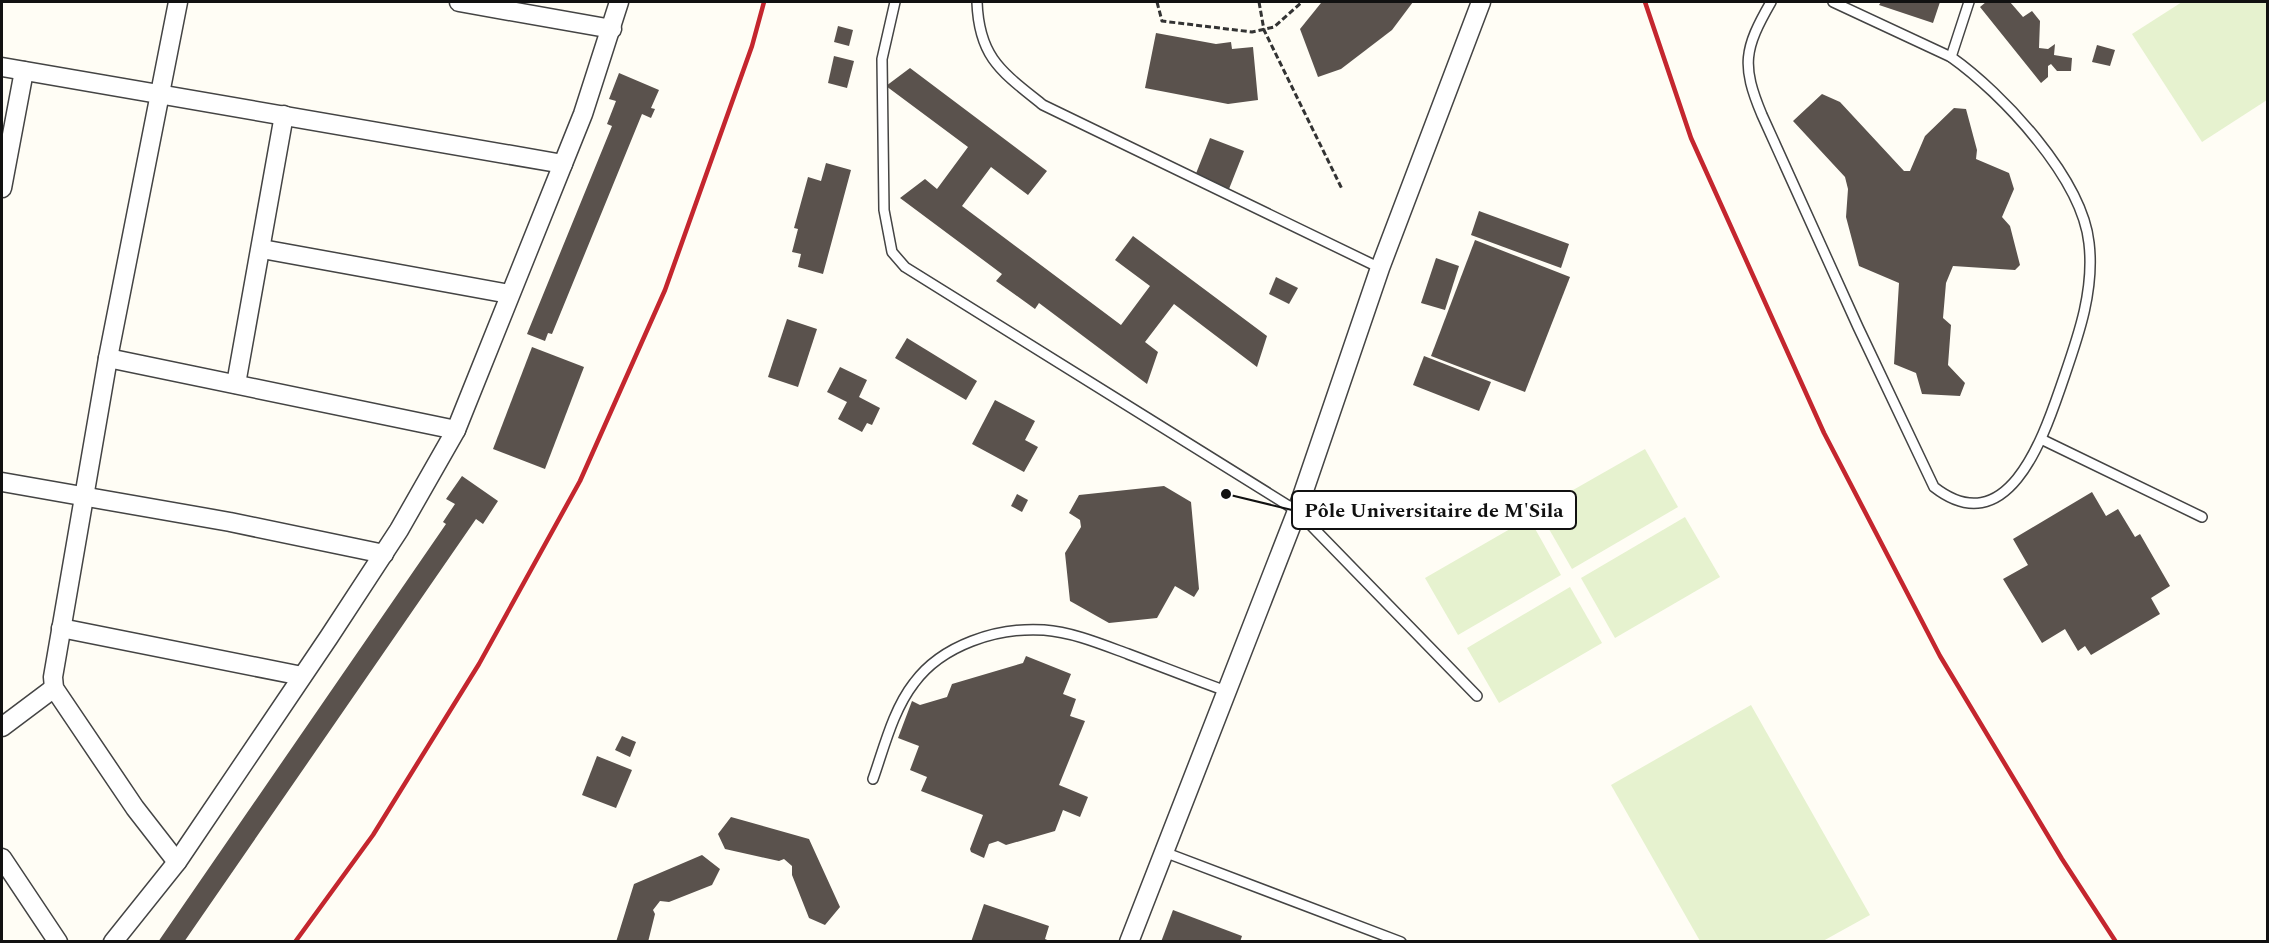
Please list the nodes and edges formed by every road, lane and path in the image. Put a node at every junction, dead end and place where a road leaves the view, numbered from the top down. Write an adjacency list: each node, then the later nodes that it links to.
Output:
1 (178, 2): 18 (street)
2 (459, 2): 13 (street)
3 (619, 2): 13 (street)
4 (895, 2): 32 (lane)
5 (977, 2): 24 (lane)
6 (1156, 2): 14 (path)
7 (1259, 2): 14 (path)
8 (1302, 2): 14 (path)
9 (1481, 2): 24 (street)
10 (1771, 2): 29 (lane)
11 (1833, 2): 15 (lane)
12 (1969, 2): 15 (lane)
13 (612, 29): 20 (street)
14 (1264, 30): 22 (path)
15 (1951, 57): 29 (lane)
16 (2, 67): 17 (street)
17 (24, 71): 18 (street); 21 (street)
18 (159, 93): 19 (street); 26 (street)
19 (284, 115): 20 (street); 23 (street)
20 (563, 164): 25 (street)
21 (2, 188)
22 (1342, 189)
23 (262, 249): 25 (street); 27 (street)
24 (1380, 268): 32 (street)
25 (509, 294): 28 (street)
26 (108, 358): 27 (street); 31 (street)
27 (236, 384): 28 (street)
28 (456, 430): 34 (street)
29 (2043, 440): 33 (lane)
30 (2, 482): 31 (street)
31 (85, 497): 34 (street); 35 (street)
32 (1297, 511): 38 (street); 39 (lane)
33 (2202, 517)
34 (384, 554): 36 (street)
35 (61, 628): 36 (street); 37 (street)
36 (302, 676): 44 (street)
37 (54, 688): 40 (street); 44 (street)
38 (1226, 691): 41 (lane); 42 (street)
39 (1477, 696)
40 (2, 727)
41 (873, 779)
42 (1164, 852): 47 (street); 48 (lane)
43 (2, 858): 45 (street)
44 (177, 862): 46 (street)
45 (58, 942)
46 (113, 942)
47 (1129, 942)
48 (1401, 942)

